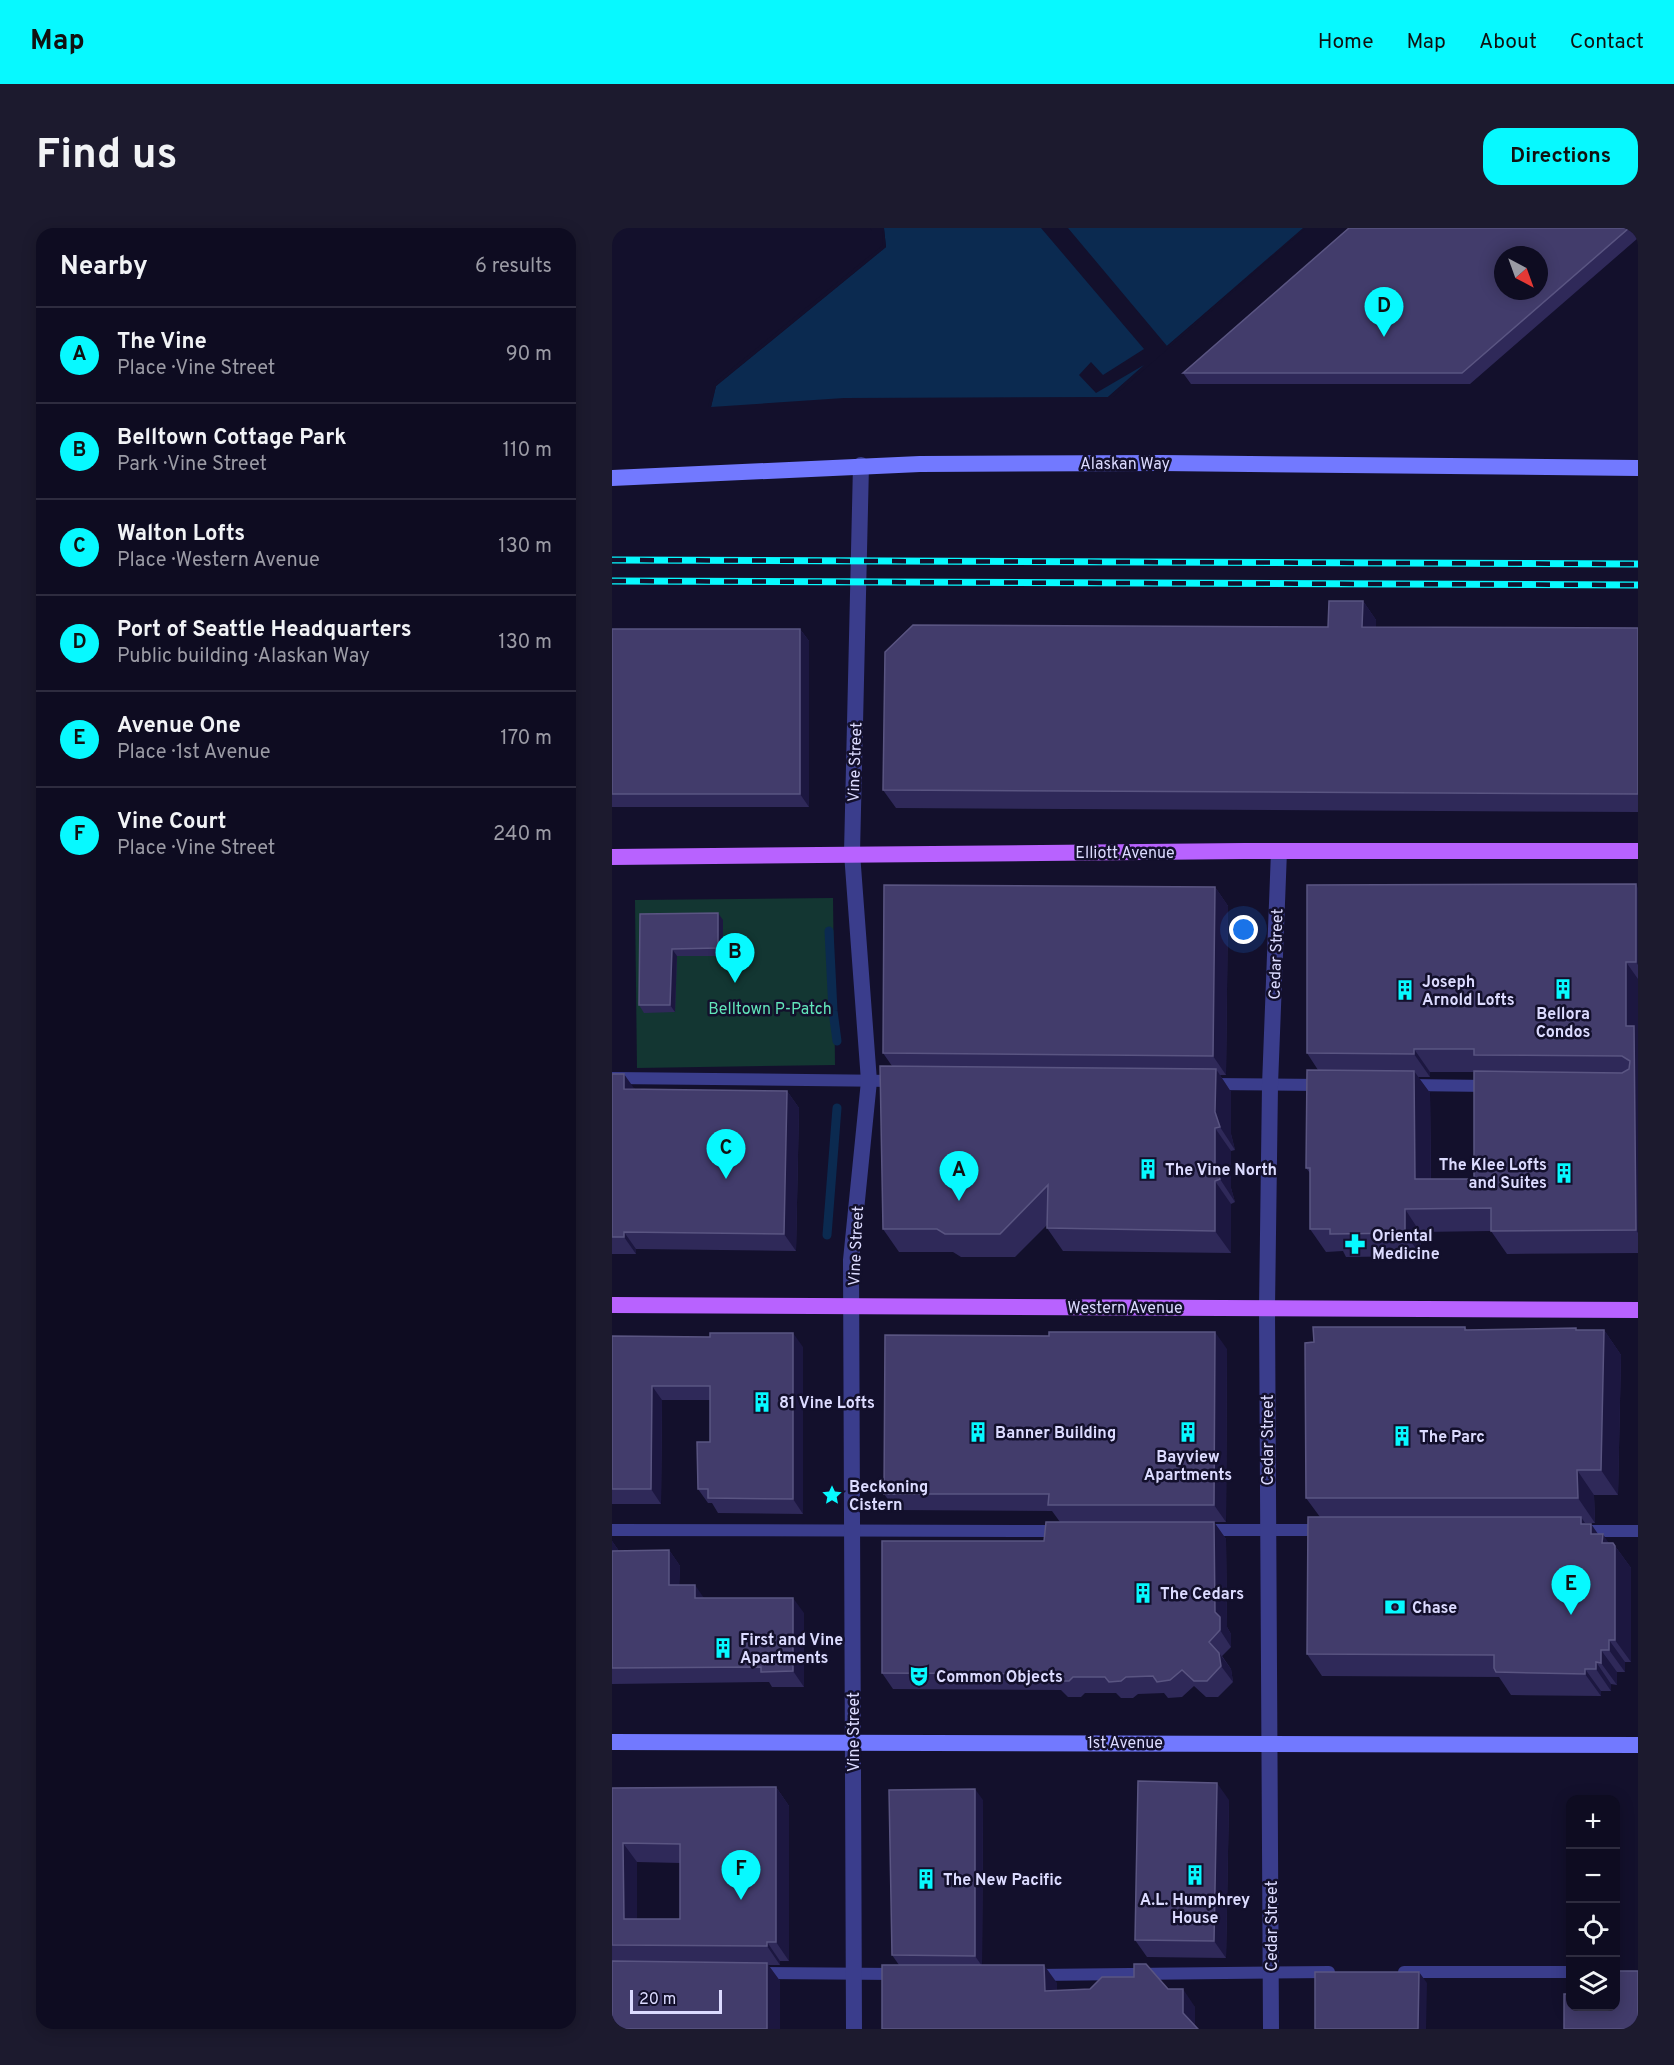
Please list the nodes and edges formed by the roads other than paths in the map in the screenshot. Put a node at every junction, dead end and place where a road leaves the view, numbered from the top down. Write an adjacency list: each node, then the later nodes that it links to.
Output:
1 (861, 465): 2 (main road, Alaskan Way); 3 (main road, Alaskan Way); 6 (street, Vine Street)
2 (1638, 468)
3 (612, 478)
4 (1279, 851): 5 (main road, Elliott Avenue); 6 (main road, Elliott Avenue); 12 (street, Cedar Street)
5 (1638, 851)
6 (852, 853): 7 (main road, Elliott Avenue); 9 (street, Vine Street)
7 (612, 857)
8 (612, 1078): 9 (lane)
9 (869, 1081): 10 (lane); 17 (street, Vine Street)
10 (904, 1081)
11 (1202, 1084): 12 (lane)
12 (1270, 1085): 13 (lane); 18 (street, Cedar Street)
13 (1330, 1085)
14 (1390, 1085): 15 (lane)
15 (1508, 1086)
16 (612, 1305): 17 (main road, Western Avenue)
17 (853, 1306): 18 (main road, Western Avenue); 27 (street, Vine Street)
18 (1266, 1308): 19 (main road, Western Avenue); 22 (street, Cedar Street)
19 (1638, 1310)
20 (612, 1530): 27 (lane)
21 (1194, 1530): 22 (lane)
22 (1268, 1530): 23 (lane); 30 (street, Cedar Street)
23 (1341, 1530)
24 (1567, 1530): 26 (lane)
25 (1077, 1531): 27 (lane)
26 (1638, 1531)
27 (853, 1532): 28 (street, Vine Street)
28 (853, 1741): 29 (main road, 1st Avenue); 30 (main road, 1st Avenue); 37 (street, Vine Street)
29 (612, 1742)
30 (1269, 1743): 31 (main road, 1st Avenue); 32 (street, Cedar Street)
31 (1638, 1745)
32 (1271, 1972): 33 (lane); 39 (lane); 41 (street, Cedar Street)
33 (1339, 1972)
34 (1386, 1972): 35 (lane)
35 (1566, 1972)
36 (748, 1973): 37 (lane)
37 (852, 1974): 38 (lane); 40 (street, Vine Street)
38 (904, 1974)
39 (1020, 1975)
40 (854, 2029)
41 (1271, 2029)

